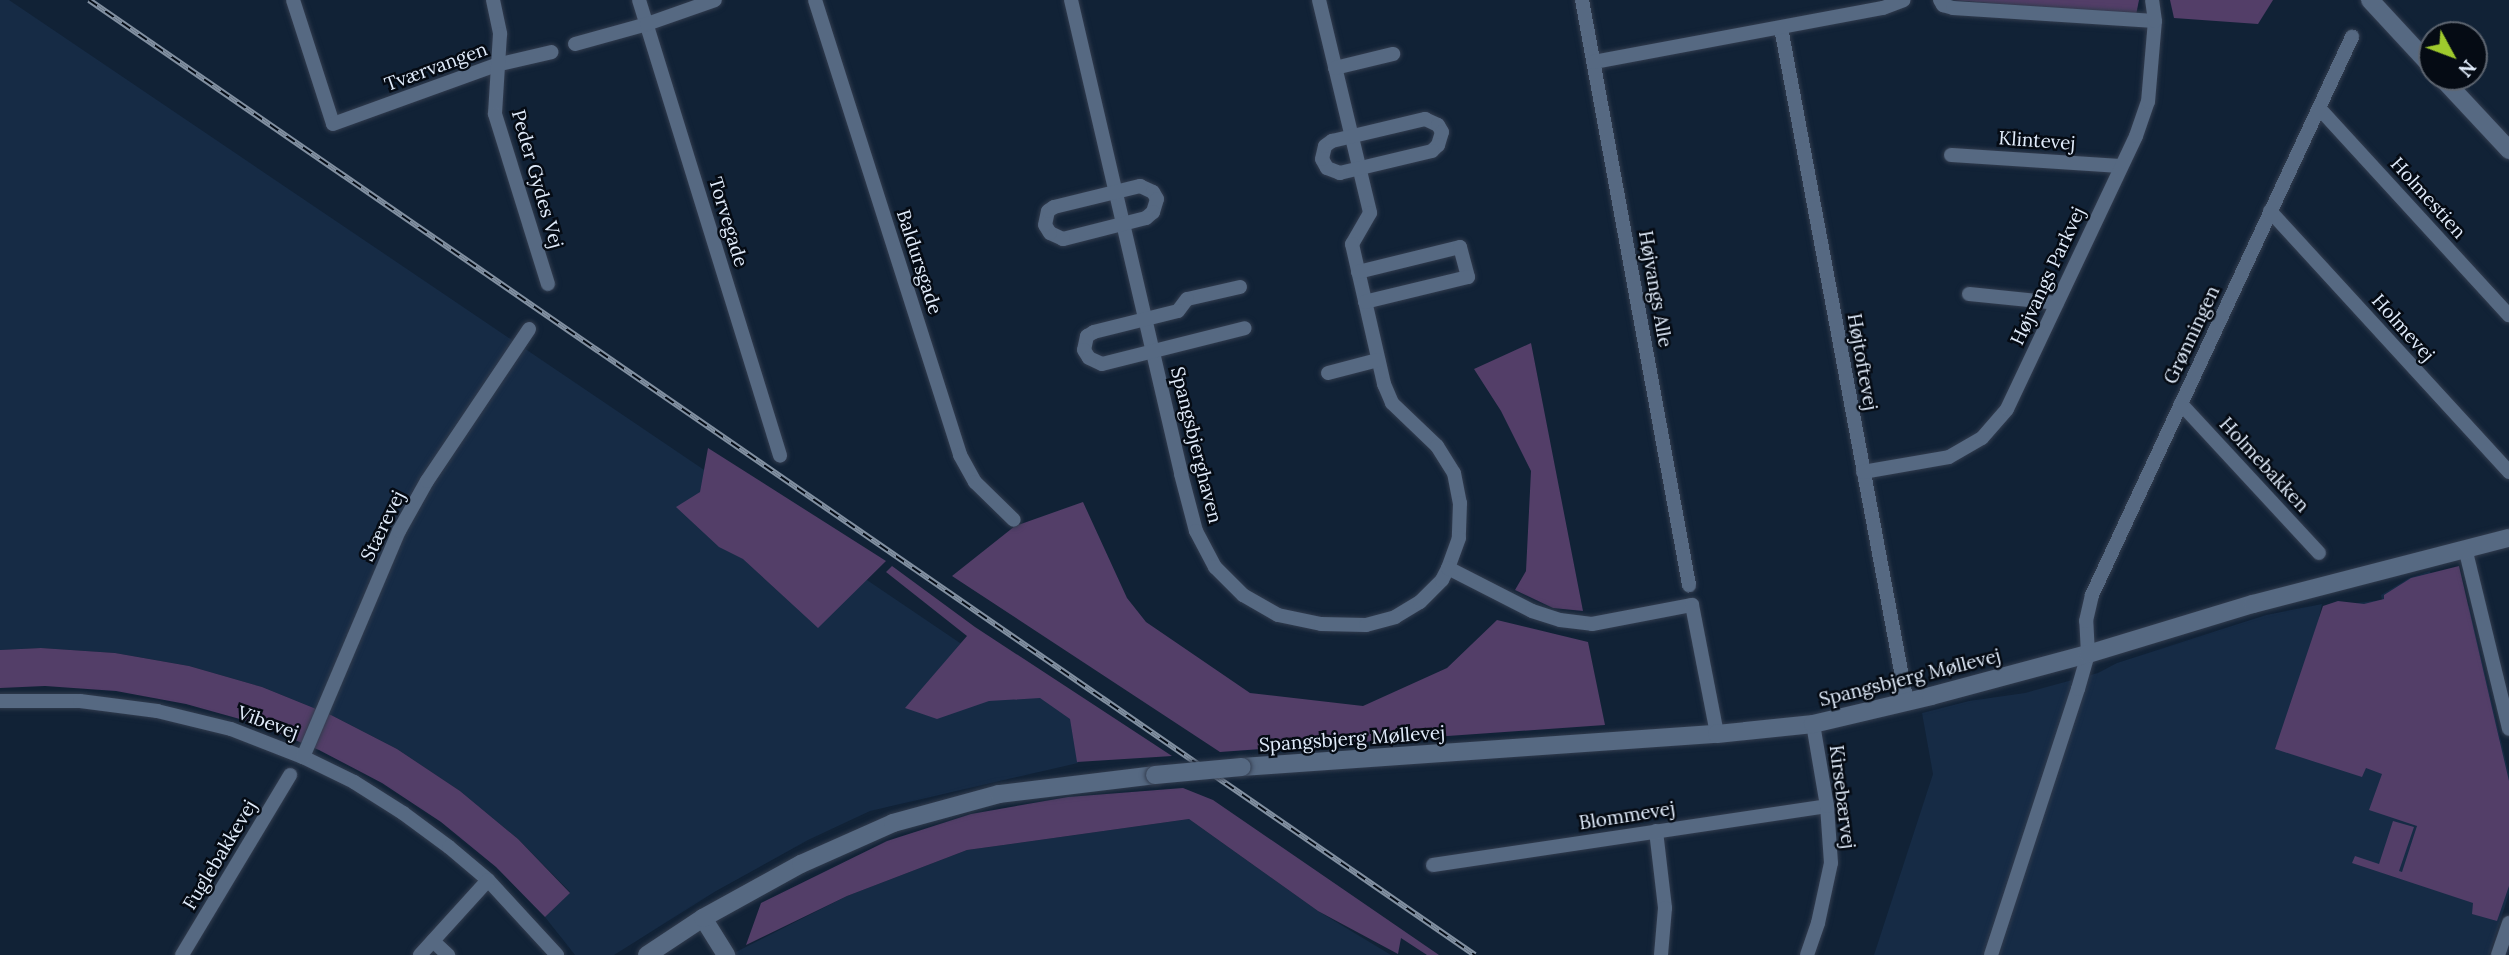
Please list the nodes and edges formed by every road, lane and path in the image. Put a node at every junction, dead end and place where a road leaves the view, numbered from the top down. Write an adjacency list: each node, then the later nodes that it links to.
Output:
1 (293, 0): 22 (street, Tværvangen)
2 (493, 0): 22 (street, Peder Gydes Vej)
3 (639, 0): 14 (street, Torvegade)
4 (715, 0): 14 (street)
5 (816, 0): 51 (street, Baldursgade)
6 (1070, 0): 31 (street, Spangsbjerghaven)
7 (1319, 0): 23 (street, Spangsbjerghaven)
8 (1582, 0): 21 (street, Højvangs Alle)
9 (1904, 0): 15 (street)
10 (1940, 0): 13 (street)
11 (2152, 0): 13 (street, Højvangs Parkvej)
12 (2370, 0): 19 (street)
13 (2155, 21): 29 (street, Højvangs Parkvej)
14 (647, 24): 17 (street); 48 (street, Torvegade)
15 (1781, 27): 21 (street); 49 (street, Højtoftevej)
16 (2351, 37): 25 (street, Grønningen)
17 (575, 44)
18 (552, 52): 22 (street, Tværvangen)
19 (2418, 52)
20 (1393, 54): 23 (street)
21 (1594, 62): 56 (street, Højvangs Alle)
22 (496, 65): 35 (street, Peder Gydes Vej)
23 (1335, 68): 26 (street, Spangsbjerghaven)
24 (2454, 91): 27 (street)
25 (2319, 108): 32 (street, Grønningen); 40 (street, Holmestien)
26 (1352, 136): 30 (street, Spangsbjerghaven); 30 (street); 30 (street)
27 (2509, 150)
28 (1951, 155): 29 (street, Klintevej)
29 (2121, 166): 39 (street, Højvangs Parkvej)
30 (1359, 169): 34 (street, Spangsbjerghaven)
31 (1115, 192): 33 (street, Spangsbjerghaven); 33 (street); 33 (street)
32 (2270, 211): 47 (street, Grønningen); 50 (street, Holmevej)
33 (1123, 224): 41 (street, Spangsbjerghaven)
34 (1358, 272): 38 (street, Spangsbjerghaven); 38 (street)
35 (548, 284)
36 (1240, 287): 41 (street, Spangsbjerghaven)
37 (1969, 294): 39 (street)
38 (1365, 302): 45 (street, Spangsbjerghaven)
39 (2057, 303): 49 (street, Højvangs Parkvej)
40 (2509, 315)
41 (1145, 319): 44 (street, Spangsbjerghaven); 44 (street, Spangsbjerghaven)
42 (1245, 328): 44 (street, Spangsbjerghaven)
43 (529, 329): 63 (street, Stærevej)
44 (1153, 351): 55 (street, Spangsbjerghaven)
45 (1378, 360): 46 (street); 55 (street, Spangsbjerghaven)
46 (1328, 373)
47 (2181, 404): 54 (street, Holmebakken); 57 (street, Grønningen)
48 (780, 456)
49 (1863, 472): 59 (street, Højtoftevej)
50 (2509, 472)
51 (1014, 520)
52 (2509, 538): 53 (street, Spangsbjerg Møllevej)
53 (2465, 548): 57 (street, Spangsbjerg Møllevej); 61 (street)
54 (2319, 552)
55 (1448, 568): 62 (street)
56 (1689, 585)
57 (2088, 654): 59 (street, Spangsbjerg Møllevej); 80 (street)
58 (0, 701): 63 (street, Vibevej)
59 (1907, 702): 60 (street, Spangsbjerg Møllevej)
60 (1813, 724): 62 (street, Spangsbjerg Møllevej); 65 (street, Kirsebærvej)
61 (2509, 729)
62 (1717, 734): 69 (street, Spangsbjerg Møllevej, bridge)
63 (303, 757): 68 (street, Vibevej)
64 (290, 775): 72 (street, Fuglebakkevej)
65 (1827, 806): 66 (street, Blommevej); 79 (street, Kirsebærvej)
66 (1656, 831): 67 (street, Blommevej); 78 (street)
67 (1433, 865)
68 (488, 880): 71 (street); 75 (street, Vibevej)
69 (703, 918): 76 (street, Spangsbjerg Møllevej); 77 (street)
70 (2509, 923): 81 (street)
71 (433, 941): 73 (street); 74 (street)
72 (182, 955)
73 (420, 955)
74 (448, 955)
75 (557, 955)
76 (647, 955)
77 (726, 955)
78 (1661, 955)
79 (1807, 955)
80 (1991, 955)
81 (2498, 955)

